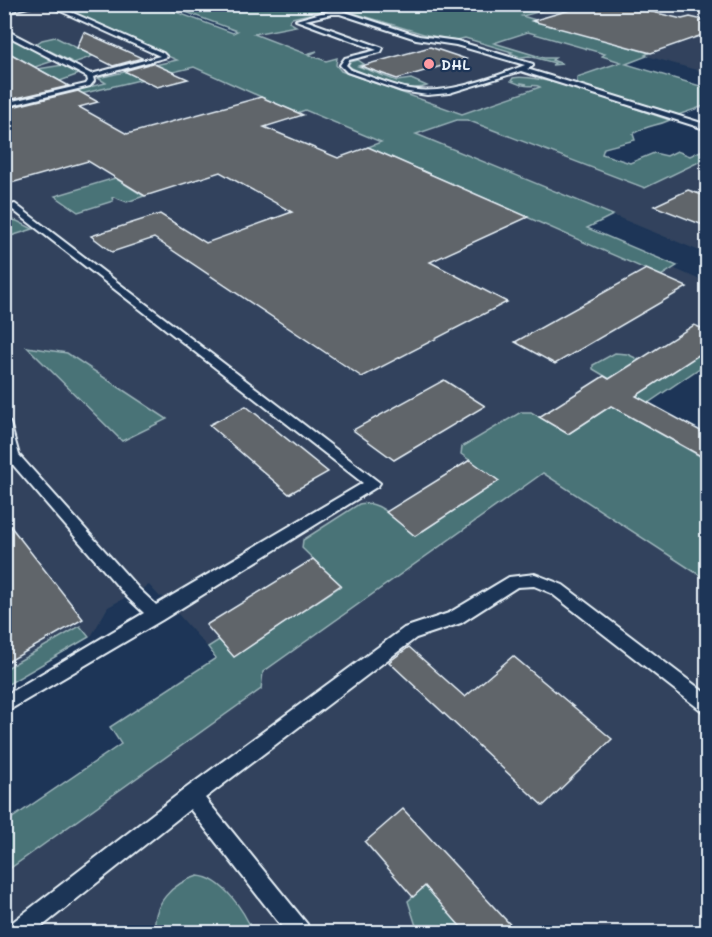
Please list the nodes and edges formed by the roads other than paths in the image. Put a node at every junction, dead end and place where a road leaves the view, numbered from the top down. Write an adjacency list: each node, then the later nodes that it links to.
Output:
1 (38, 4): 3 (lane)
2 (47, 4): 6 (lane)
3 (4, 11)
4 (4, 31): 6 (lane)
5 (521, 69): 5 (lane); 8 (lane)
6 (90, 76): 7 (lane)
7 (4, 105)
8 (708, 128)
9 (4, 210): 11 (lane)
10 (4, 423): 11 (lane)
11 (156, 615): 12 (lane)
12 (4, 705)
13 (708, 706): 14 (lane)
14 (192, 796): 15 (lane); 16 (lane)
15 (18, 933)
16 (299, 933)

